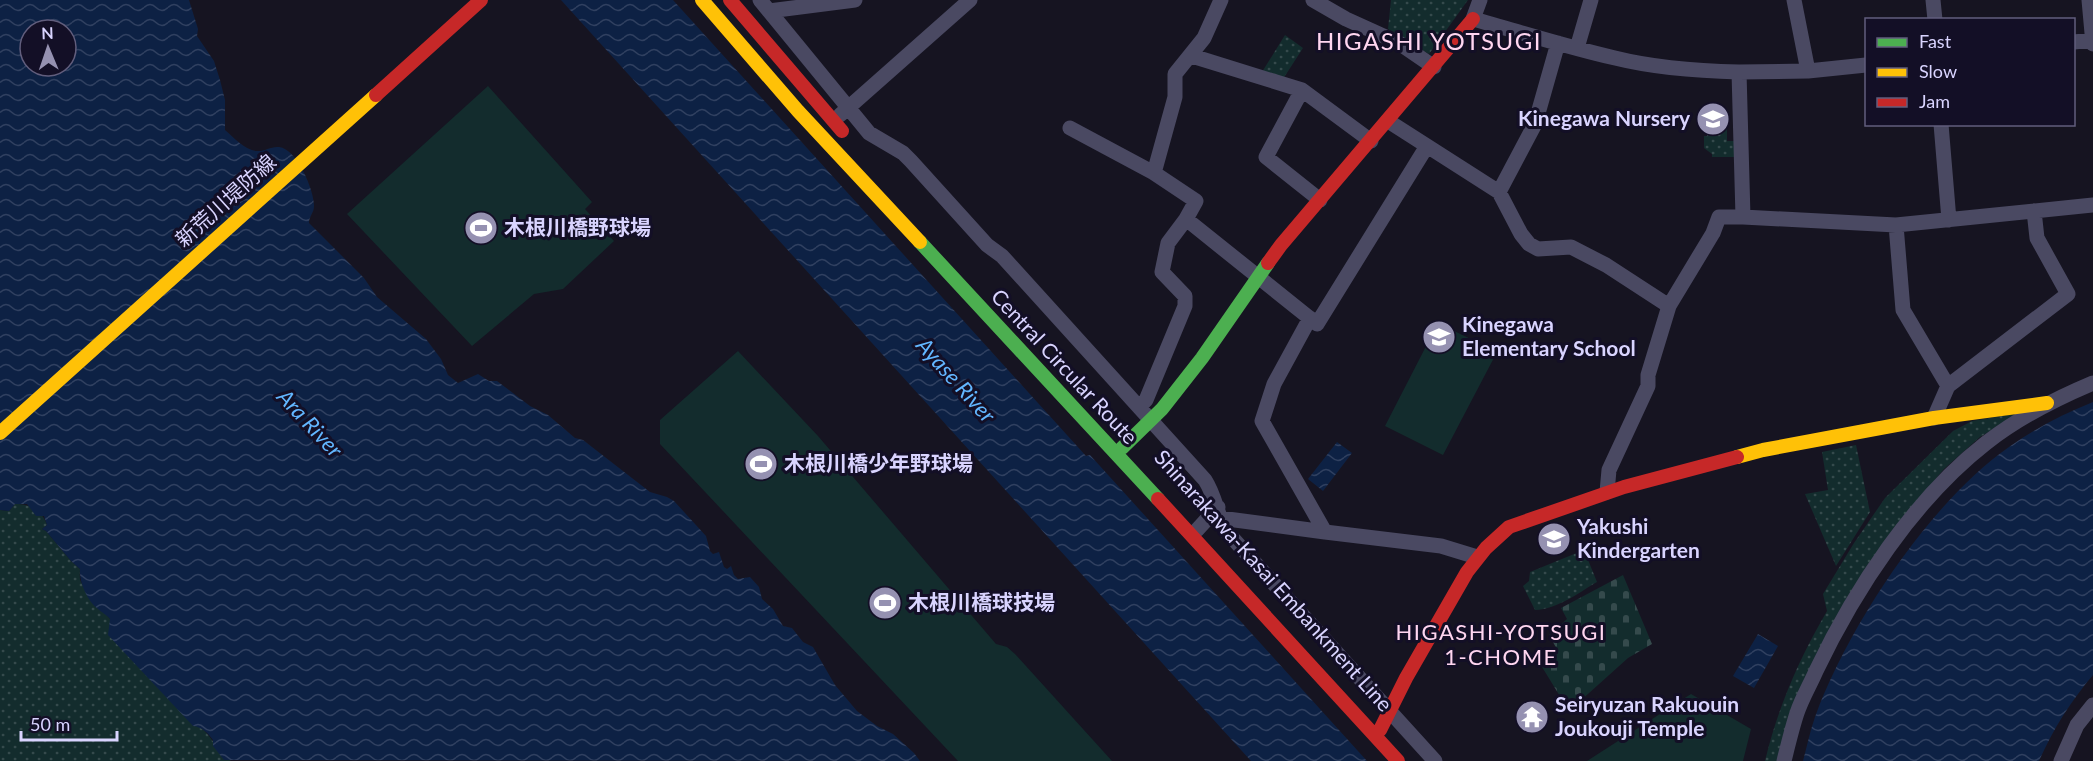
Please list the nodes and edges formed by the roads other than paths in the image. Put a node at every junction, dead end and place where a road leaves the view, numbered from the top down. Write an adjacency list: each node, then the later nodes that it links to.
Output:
1 (481, 0): 56 (main road, 新荒川堤防線)
2 (702, 0): 67 (main road, Central Circular Route)
3 (722, 0): 29 (main road)
4 (730, 0): 29 (main road)
5 (742, 0): 29 (main road)
6 (855, 0): 15 (street)
7 (970, 0): 28 (street)
8 (1221, 0): 22 (street)
9 (1313, 0): 24 (street)
10 (1480, 0): 17 (street)
11 (1590, 0): 21 (street)
12 (1794, 0): 26 (street)
13 (1933, 0): 16 (street)
14 (2089, 0): 19 (street)
15 (765, 6): 28 (street)
16 (1935, 18)
17 (1473, 19): 20 (street); 24 (main road)
18 (2075, 42): 19 (street)
19 (2093, 42)
20 (1558, 43): 21 (street); 38 (street)
21 (1577, 48): 25 (street)
22 (1191, 56): 27 (street); 37 (street)
23 (1865, 65): 26 (street)
24 (1434, 68): 30 (main road)
25 (1739, 72): 26 (street); 42 (street)
26 (1808, 72)
27 (1302, 90): 33 (street); 39 (street)
28 (848, 109): 29 (street); 52 (street)
29 (829, 120): 34 (main road)
30 (1389, 121): 33 (main road); 35 (street)
31 (1941, 126): 44 (street)
32 (1070, 128): 37 (street)
33 (1371, 141): 39 (main road)
34 (849, 142)
35 (1427, 146): 38 (street); 48 (street)
36 (861, 159): 57 (main road, Shinarakawa-Kasai Embankment Line)
37 (1154, 174): 43 (street)
38 (1499, 192): 47 (street)
39 (1320, 200): 46 (main road)
40 (2093, 205): 41 (street)
41 (2034, 211): 44 (street); 50 (street)
42 (1743, 217): 45 (street); 47 (street)
43 (1186, 219): 46 (street); 52 (street)
44 (1949, 220): 45 (street)
45 (1896, 225): 50 (street)
46 (1258, 277): 48 (street); 54 (main road)
47 (1669, 306): 58 (street)
48 (1310, 318): 62 (street)
49 (2093, 383): 51 (street)
50 (1948, 386): 53 (street)
51 (2047, 403): 53 (main road); 71 (street)
52 (1139, 407): 54 (street)
53 (1934, 418): 58 (main road)
54 (1151, 421): 57 (main road); 60 (street)
55 (1117, 432): 57 (main road, Central Circular Route)
56 (0, 433)
57 (1128, 448): 61 (main road, Shinarakawa-Kasai Embankment Line)
58 (1607, 492): 63 (main road)
59 (1190, 510): 69 (main road)
60 (1219, 512): 61 (street); 62 (street); 65 (street)
61 (1197, 530): 66 (main road, Shinarakawa-Kasai Embankment Line)
62 (1324, 532): 63 (street)
63 (1477, 557): 65 (main road)
64 (2093, 705): 72 (street)
65 (1389, 710): 66 (main road); 70 (street)
66 (1380, 730): 68 (main road, Shinarakawa-Kasai Embankment Line)
67 (1398, 761)
68 (1409, 761)
69 (1420, 761)
70 (1435, 761)
71 (1784, 761)
72 (2061, 761)

